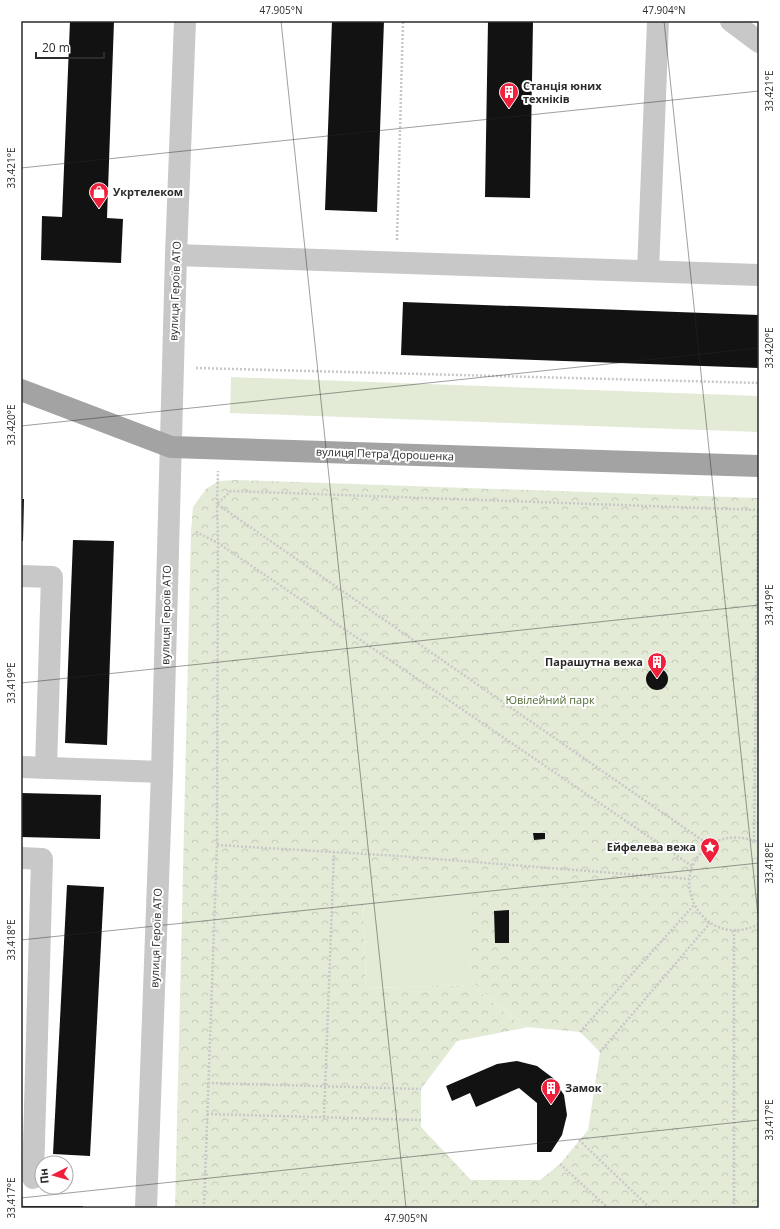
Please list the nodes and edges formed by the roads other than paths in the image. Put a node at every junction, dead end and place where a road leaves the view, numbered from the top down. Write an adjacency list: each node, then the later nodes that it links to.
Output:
1 (185, 21): 5 (street, вулиця Героїв АТО)
2 (658, 21): 6 (street)
3 (731, 21): 4 (street)
4 (759, 42)
5 (176, 255): 6 (street); 9 (street, вулиця Героїв АТО)
6 (648, 271): 7 (street)
7 (759, 275)
8 (21, 390): 9 (main road, вулиця Петра Дорошенка)
9 (171, 447): 10 (main road, вулиця Петра Дорошенка); 14 (street, вулиця Героїв АТО)
10 (759, 466)
11 (21, 576): 13 (street)
12 (21, 767): 13 (street)
13 (46, 768): 14 (street)
14 (162, 772): 17 (street, вулиця Героїв АТО)
15 (21, 858): 16 (street)
16 (33, 1178)
17 (146, 1208)

